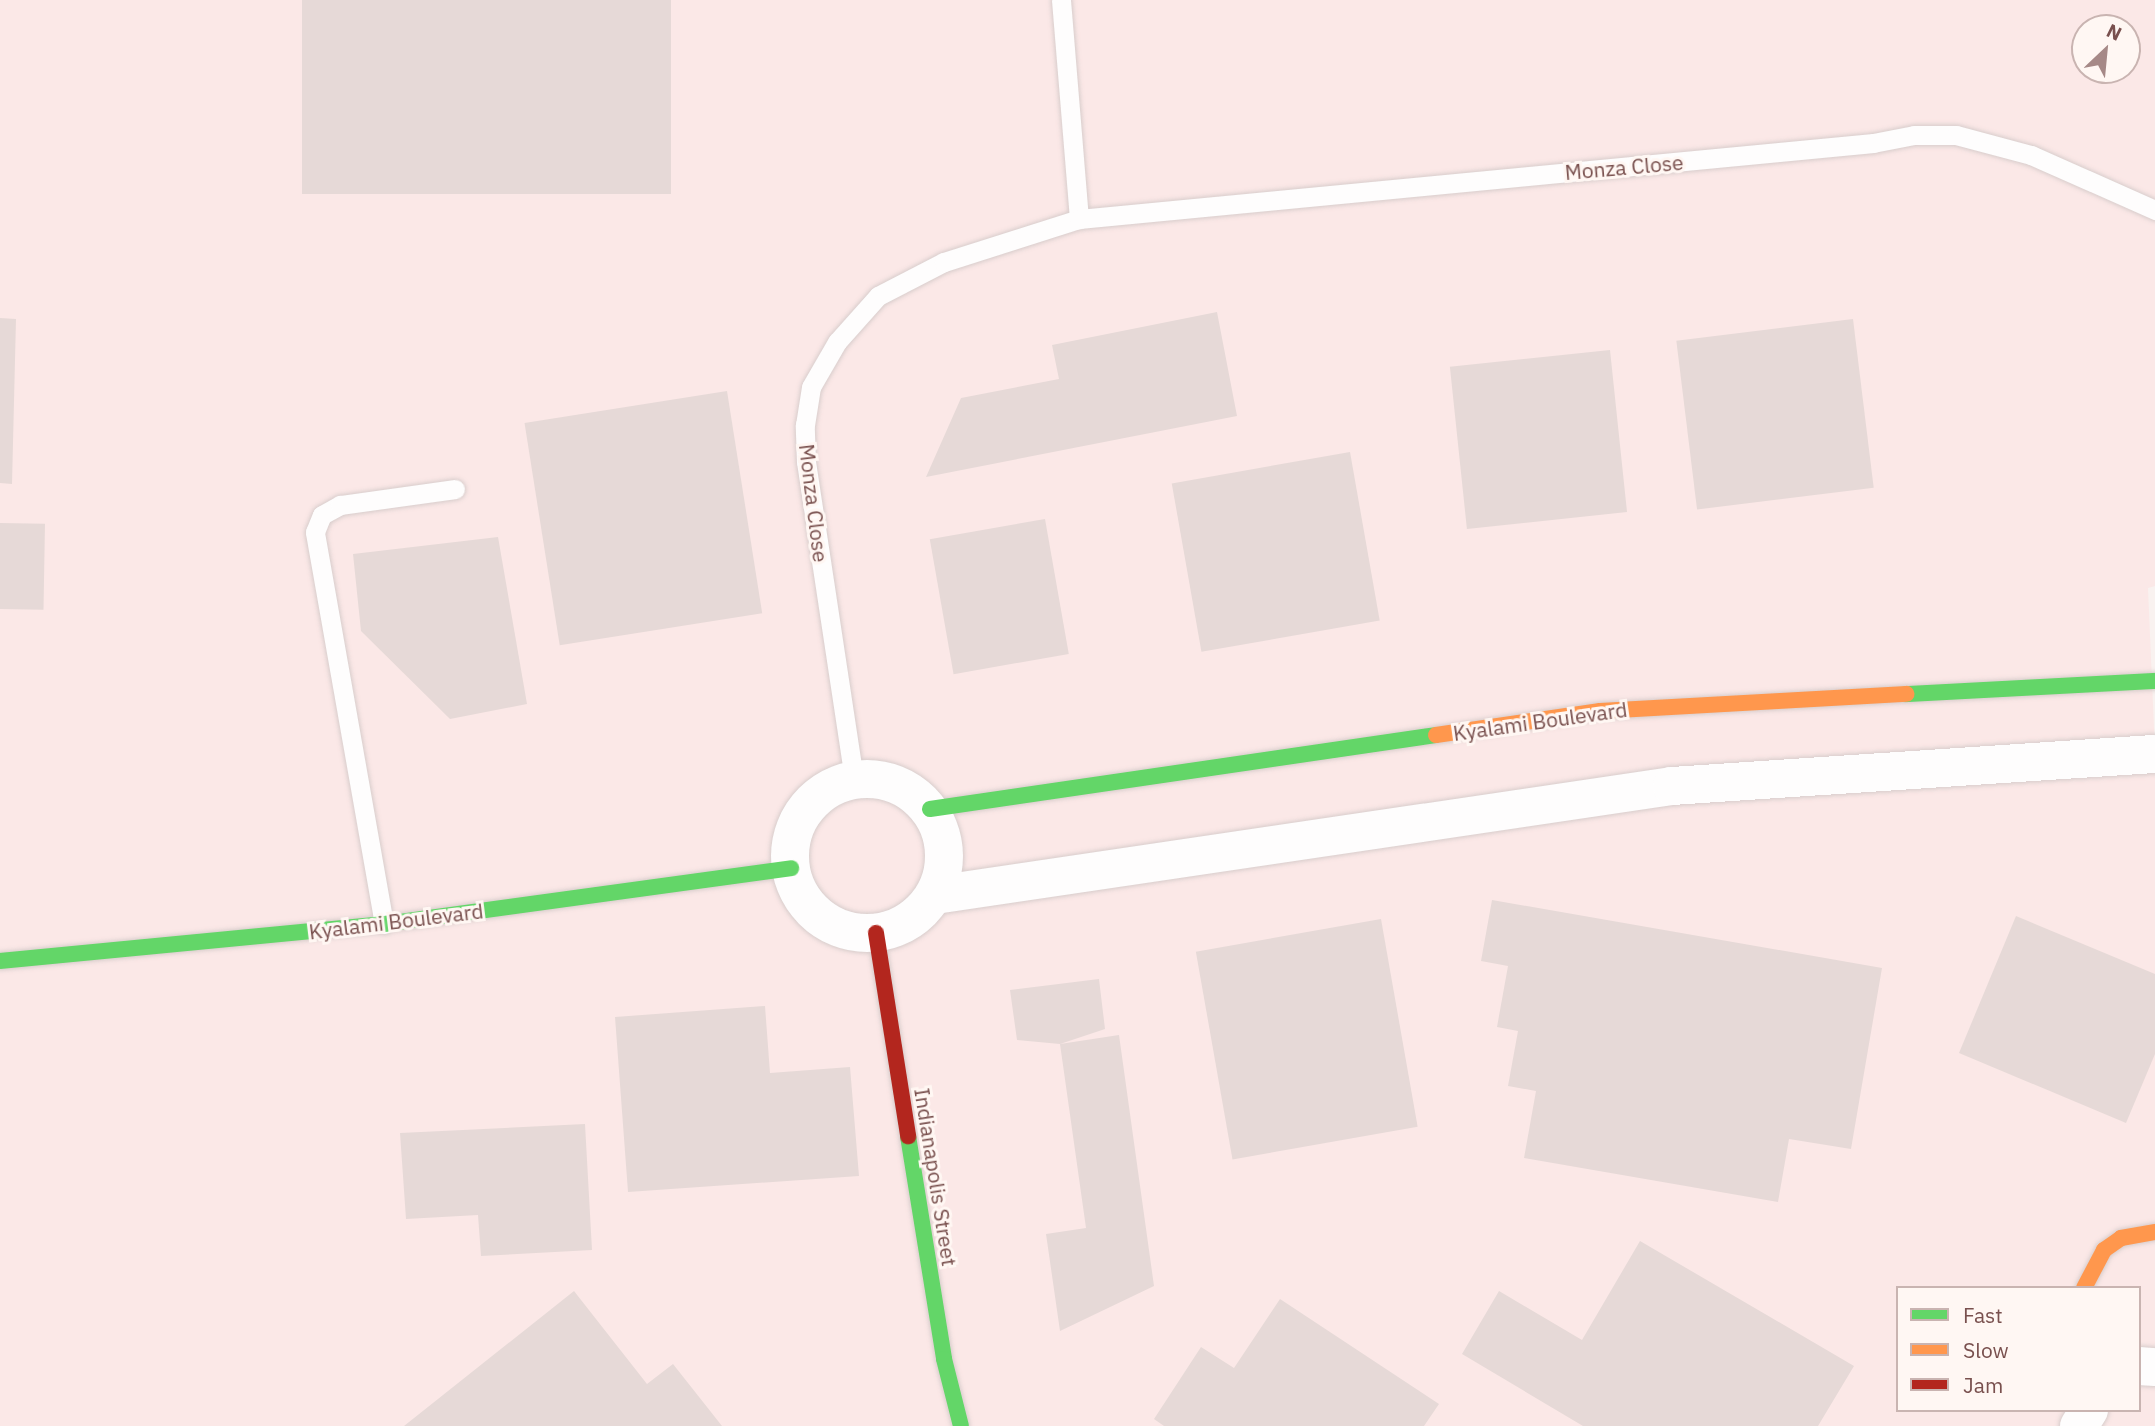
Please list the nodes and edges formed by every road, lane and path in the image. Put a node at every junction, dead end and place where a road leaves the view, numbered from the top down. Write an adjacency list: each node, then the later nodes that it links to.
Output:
1 (1062, 0): 3 (lane)
2 (2155, 210): 3 (lane, Monza Close)
3 (1079, 219): 7 (lane, Monza Close)
4 (455, 489): 11 (lane)
5 (2155, 681): 8 (street, Kyalami Boulevard)
6 (2155, 754): 10 (street)
7 (854, 779): 8 (street); 9 (street)
8 (930, 809): 10 (street)
9 (791, 868): 11 (street, Kyalami Boulevard); 12 (street)
10 (934, 895): 12 (street)
11 (384, 925): 13 (street, Kyalami Boulevard)
12 (876, 933): 16 (street, Indianapolis Street)
13 (0, 961)
14 (2155, 1232): 15 (street)
15 (2085, 1286)
16 (961, 1426)

